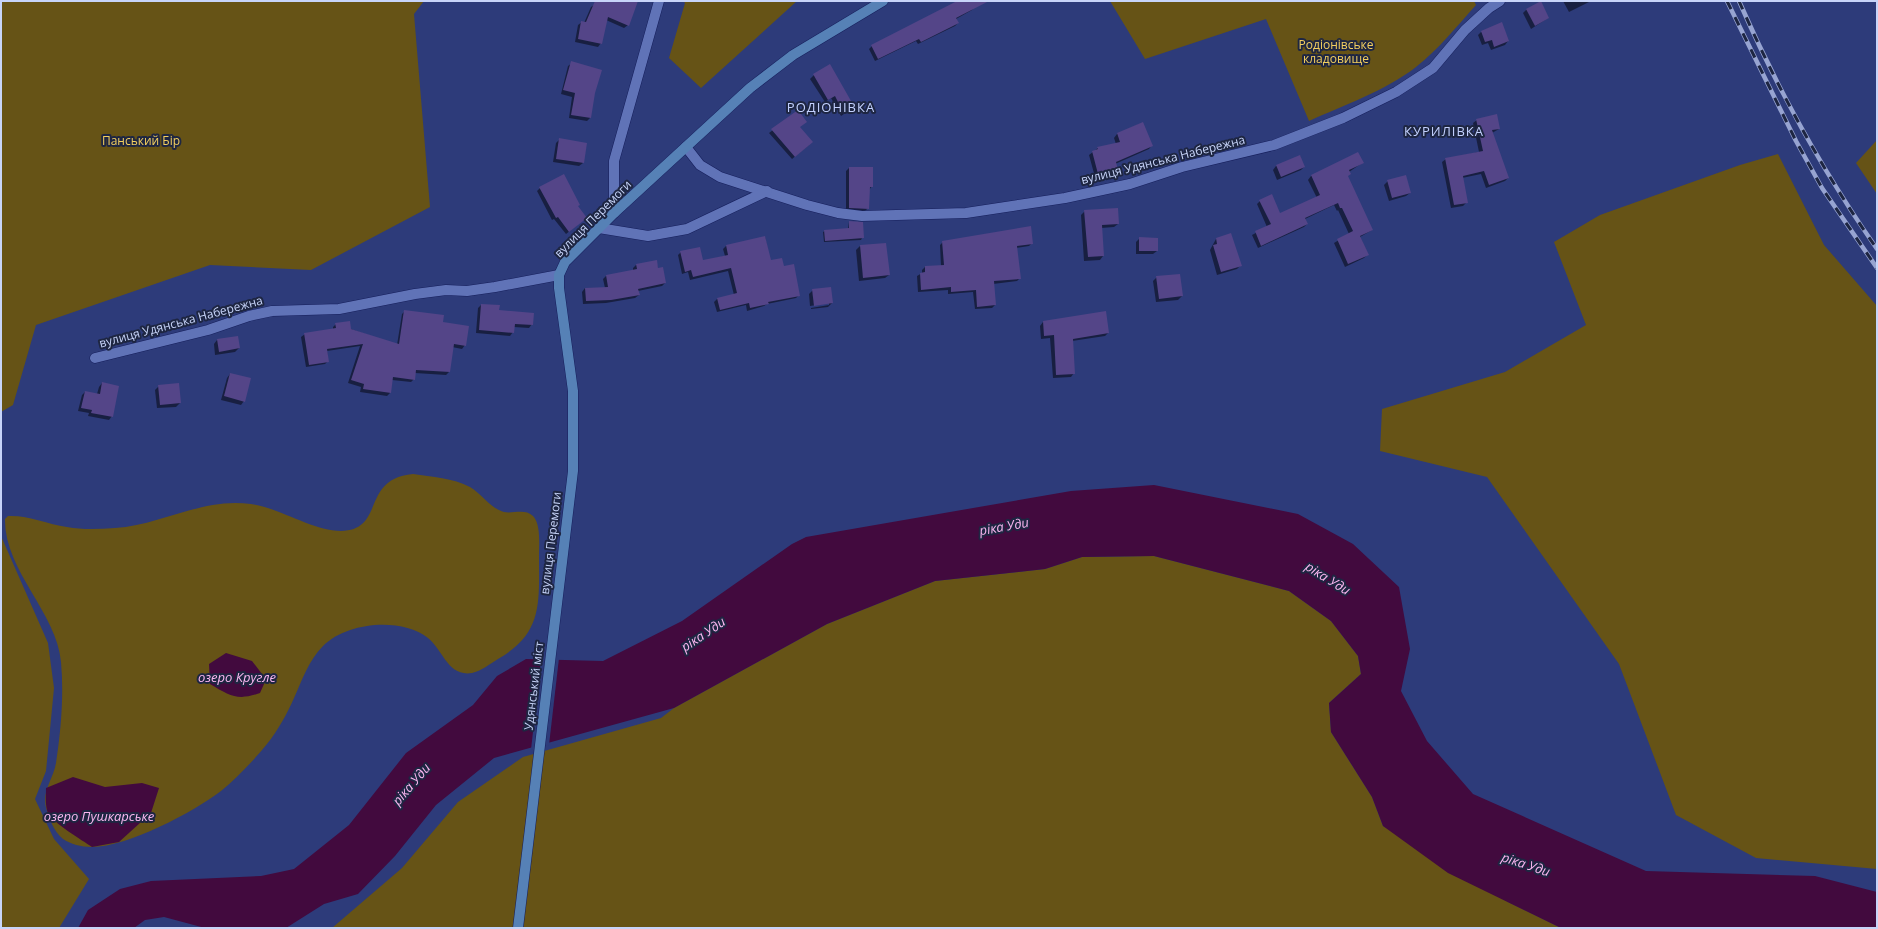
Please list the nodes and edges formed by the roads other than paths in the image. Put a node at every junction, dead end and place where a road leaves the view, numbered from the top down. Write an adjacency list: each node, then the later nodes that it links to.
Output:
1 (659, 1): 6 (street)
2 (883, 1): 4 (street, вулиця Перемоги)
3 (1500, 1): 5 (street, вулиця Удянська Набережна)
4 (686, 147): 5 (street, вулиця Удянська Набережна); 6 (street, вулиця Перемоги)
5 (767, 191): 7 (street)
6 (614, 213): 7 (street, вулиця Перемоги)
7 (599, 228): 8 (street, вулиця Перемоги)
8 (559, 274): 9 (street, вулиця Удянська Набережна); 10 (street, вулиця Перемоги)
9 (95, 358)
10 (555, 619): 11 (street, Удянський міст)
11 (518, 928)

